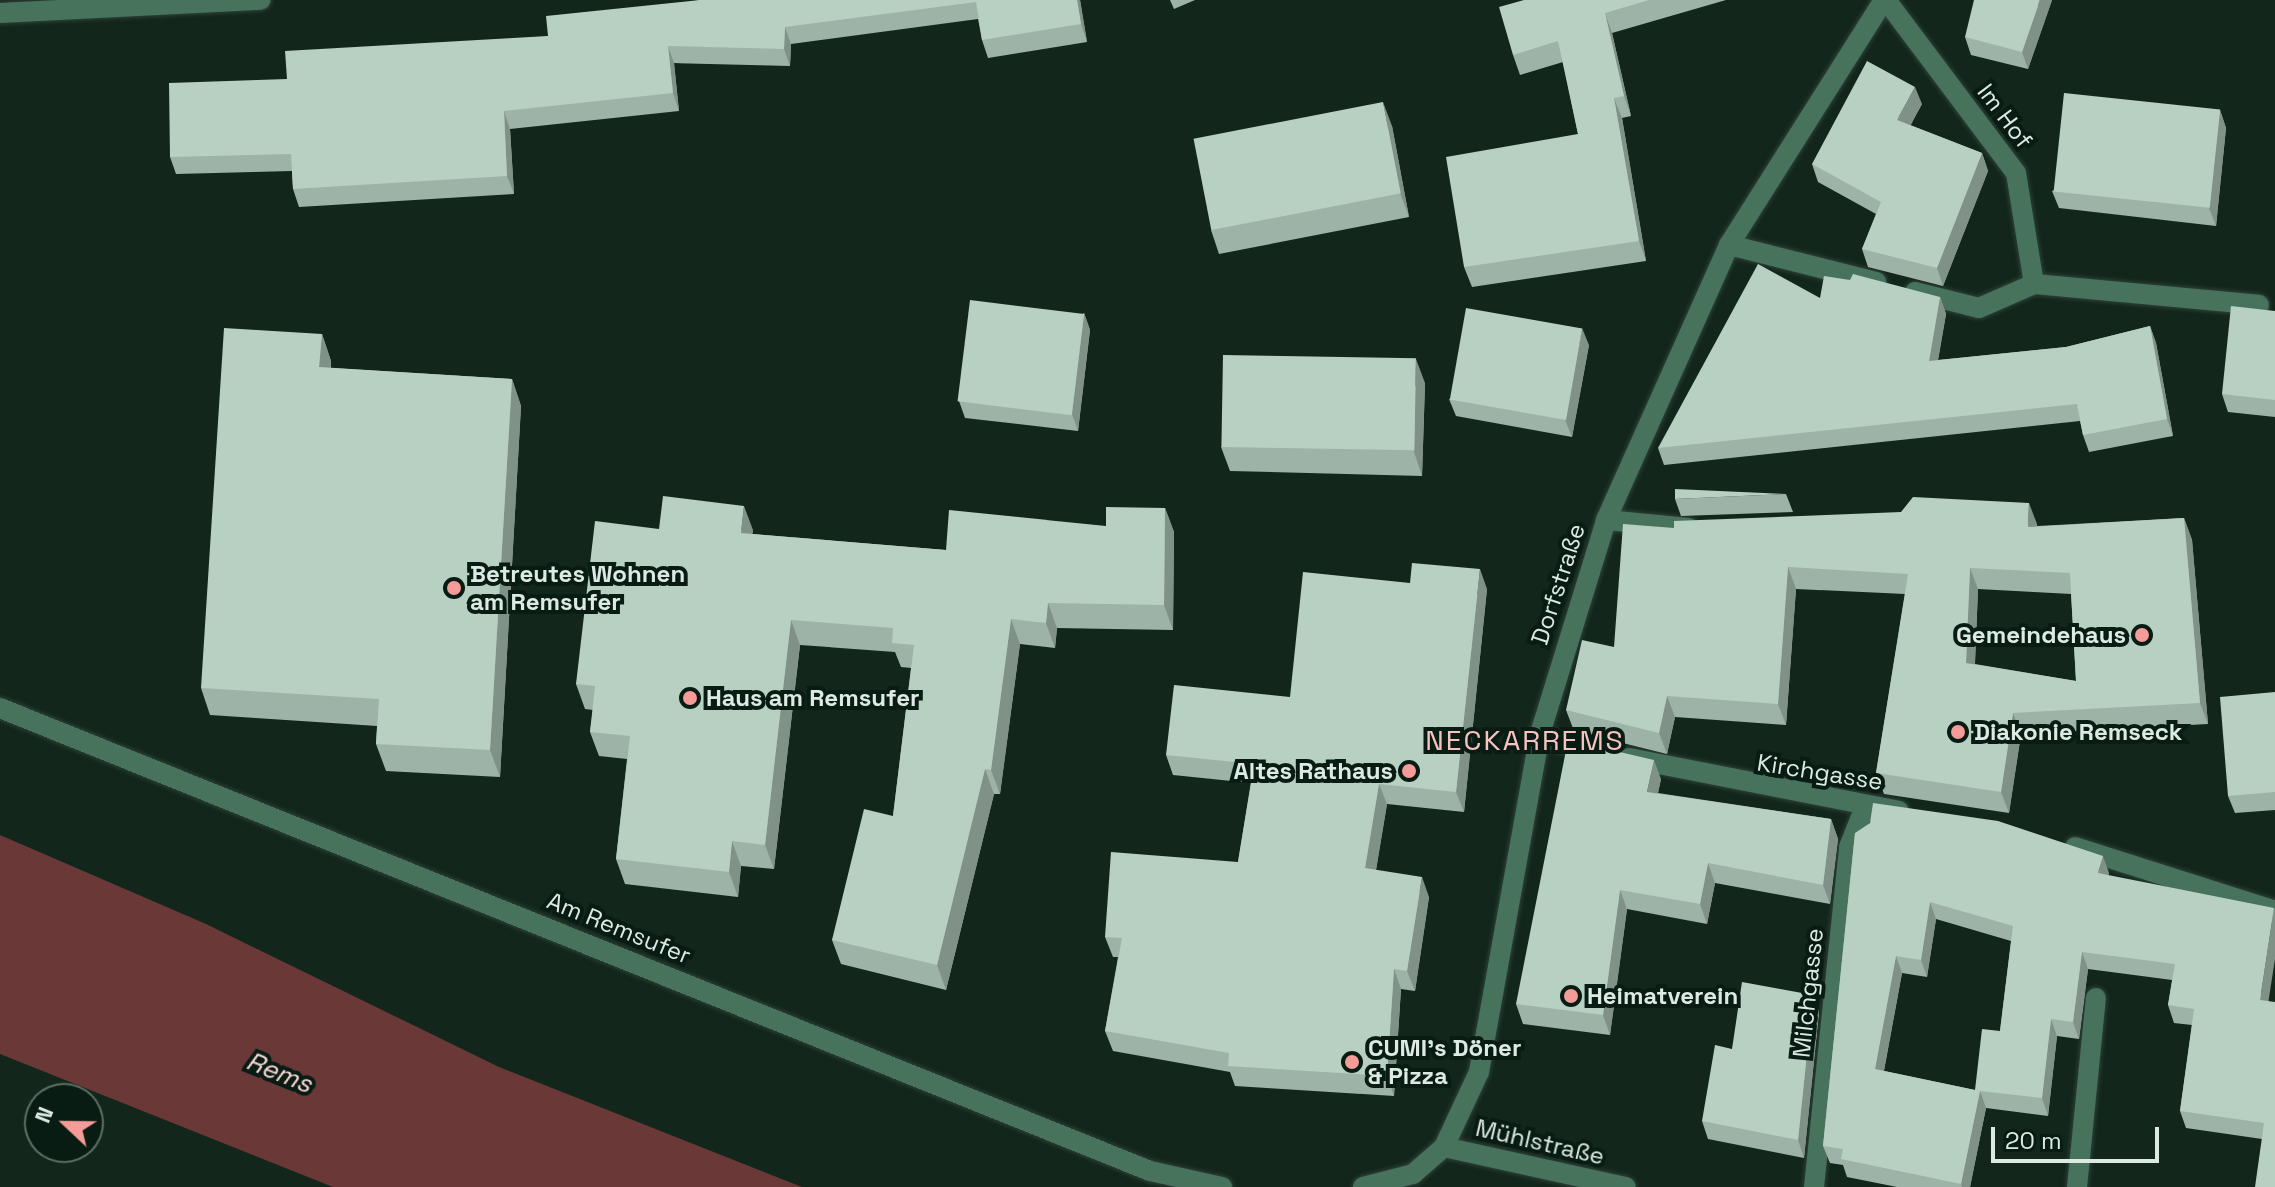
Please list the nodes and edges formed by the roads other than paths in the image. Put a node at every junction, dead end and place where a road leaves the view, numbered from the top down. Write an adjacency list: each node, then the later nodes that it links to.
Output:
1 (261, 0): 3 (street)
2 (1885, 0): 4 (street, Dorfstraße); 5 (street, Im Hof)
3 (0, 13)
4 (1729, 245): 5 (street); 7 (street, Dorfstraße)
5 (2034, 284): 6 (street)
6 (2259, 305)
7 (1606, 520): 8 (street); 10 (street, Dorfstraße)
8 (1710, 528)
9 (0, 708): 17 (street, Am Remsufer)
10 (1539, 737): 11 (street, Kirchgasse); 16 (street, Dorfstraße)
11 (1865, 807): 12 (street, Kirchgasse); 20 (street, Milchgasse)
12 (1922, 815)
13 (2052, 840): 14 (street)
14 (2275, 911)
15 (2096, 998): 21 (street)
16 (1444, 1147): 18 (street, Dorfstraße); 19 (street, Mühlstraße)
17 (1222, 1187)
18 (1363, 1187)
19 (1626, 1187)
20 (1814, 1187)
21 (2077, 1187)

